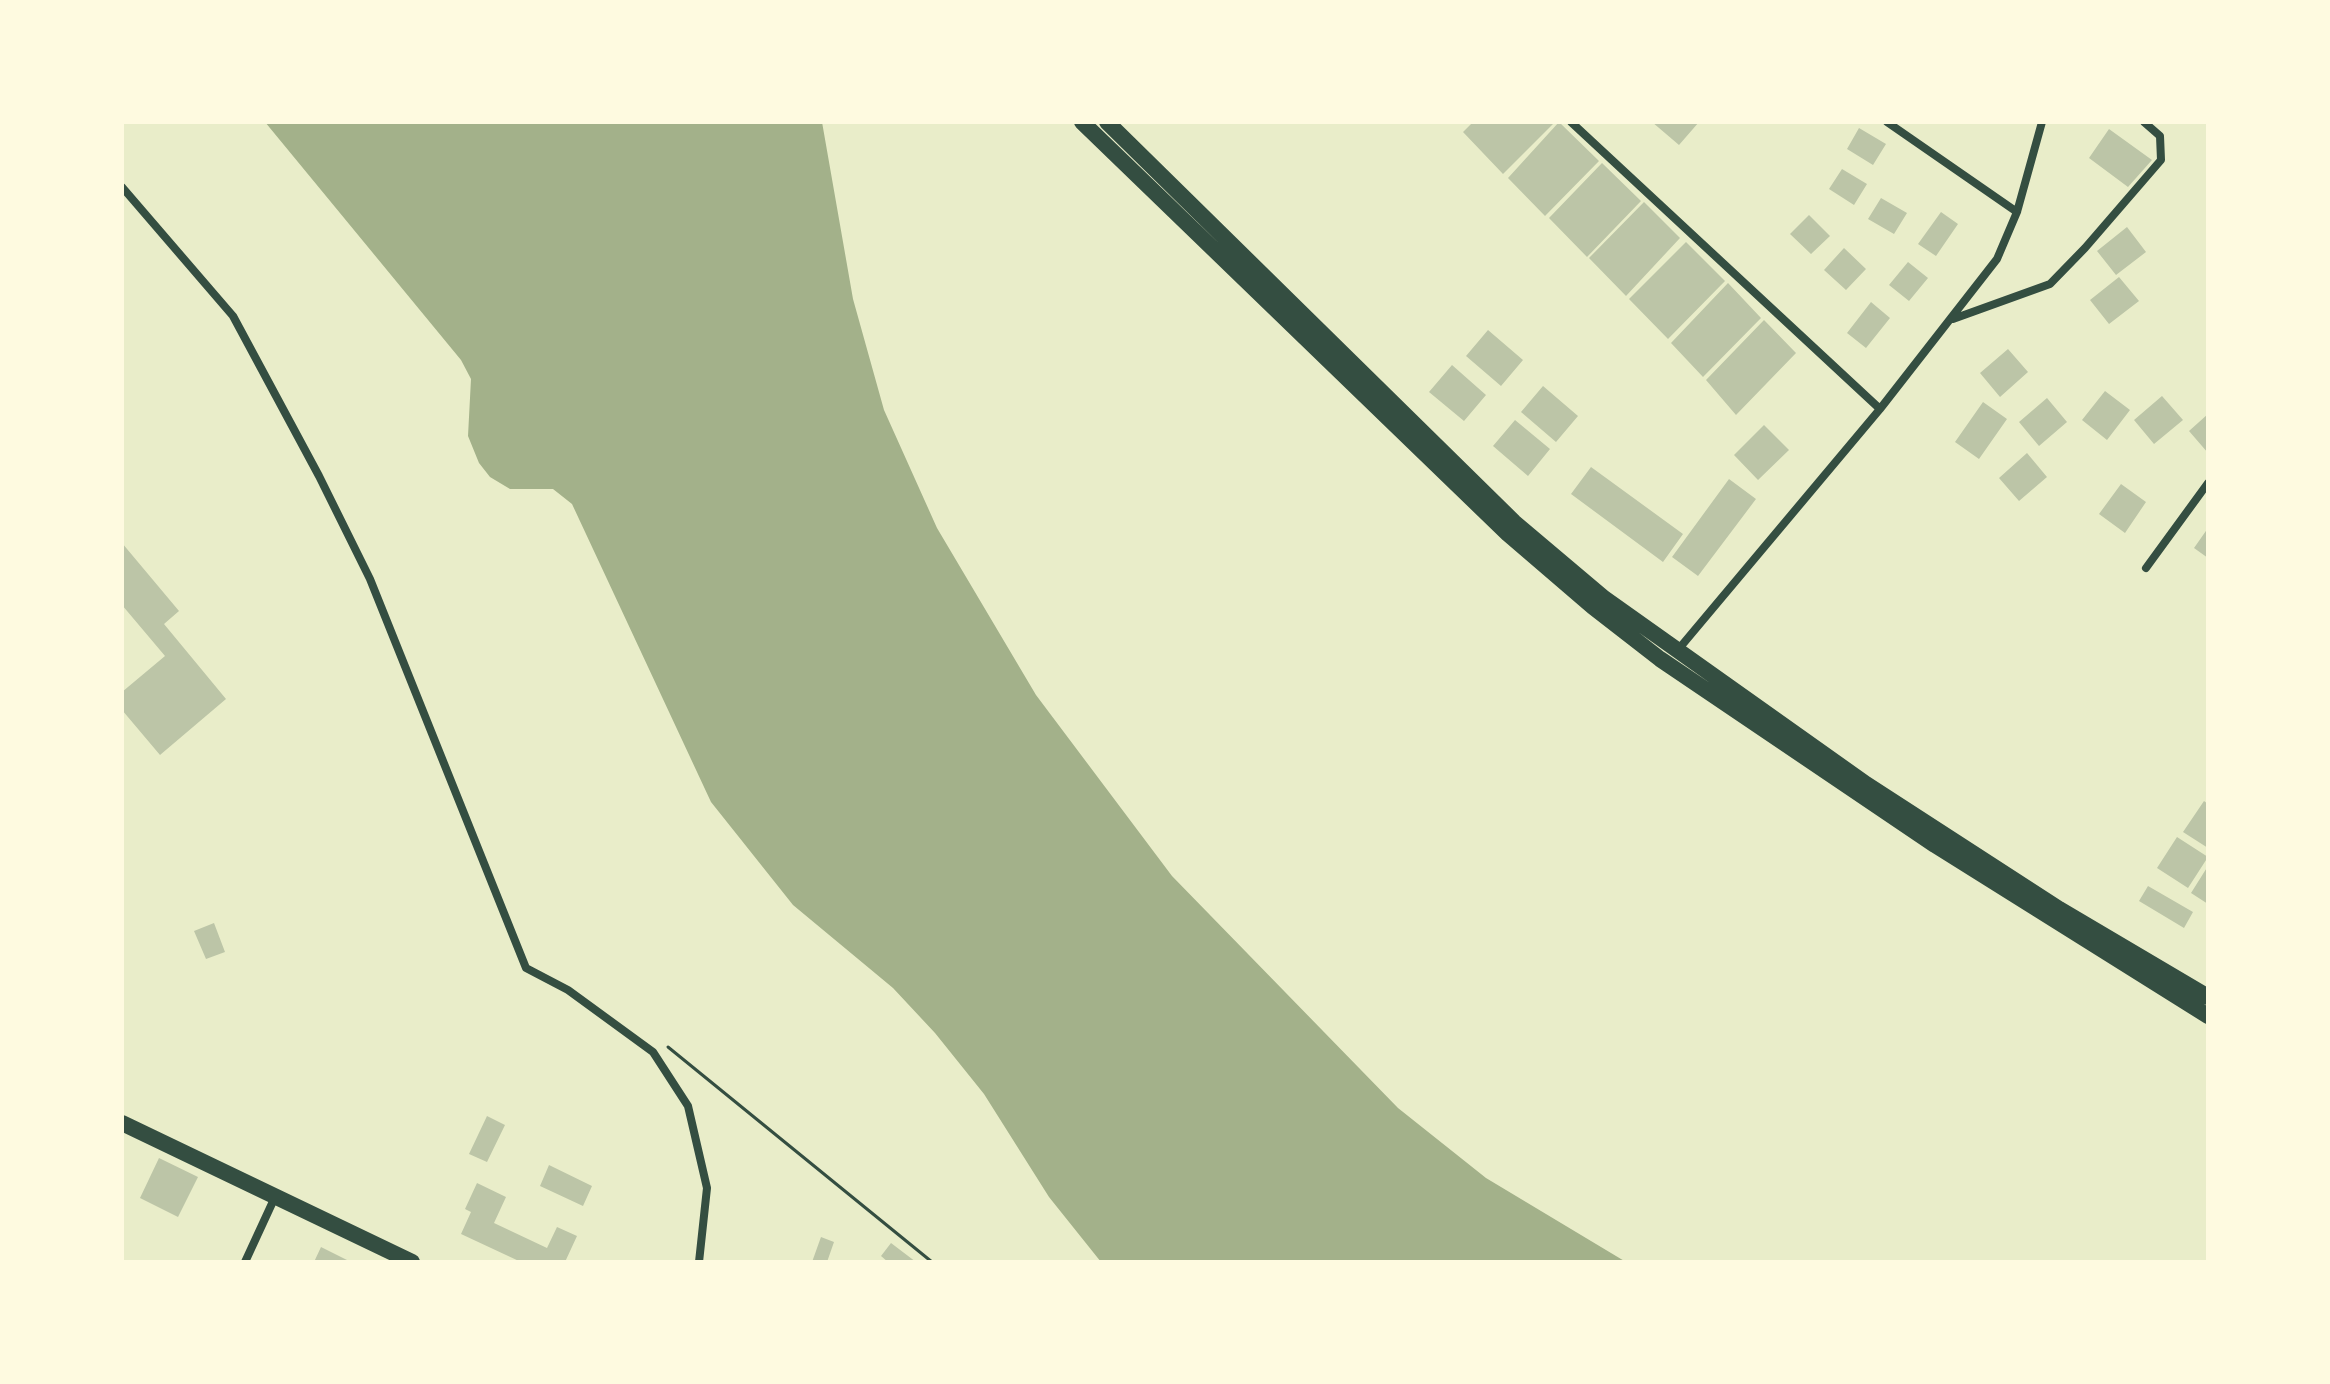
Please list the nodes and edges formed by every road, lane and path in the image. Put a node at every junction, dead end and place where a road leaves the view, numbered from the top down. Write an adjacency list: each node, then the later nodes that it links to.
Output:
1 (1082, 122): 15 (main road)
2 (1107, 122): 13 (main road)
3 (1571, 122): 10 (street)
4 (1887, 122): 8 (street)
5 (2042, 122): 8 (street)
6 (2144, 122): 9 (street)
7 (122, 187): 16 (street)
8 (2017, 212): 9 (street)
9 (1952, 319): 10 (street)
10 (1880, 409): 13 (street)
11 (2208, 483): 12 (street)
12 (2146, 568)
13 (1676, 652): 14 (main road)
14 (2208, 997)
15 (2208, 1016)
16 (653, 1052): 21 (street); 22 (path)
17 (122, 1123): 18 (main road)
18 (275, 1197): 19 (street); 20 (main road)
19 (245, 1262)
20 (412, 1262)
21 (699, 1262)
22 (932, 1262)

